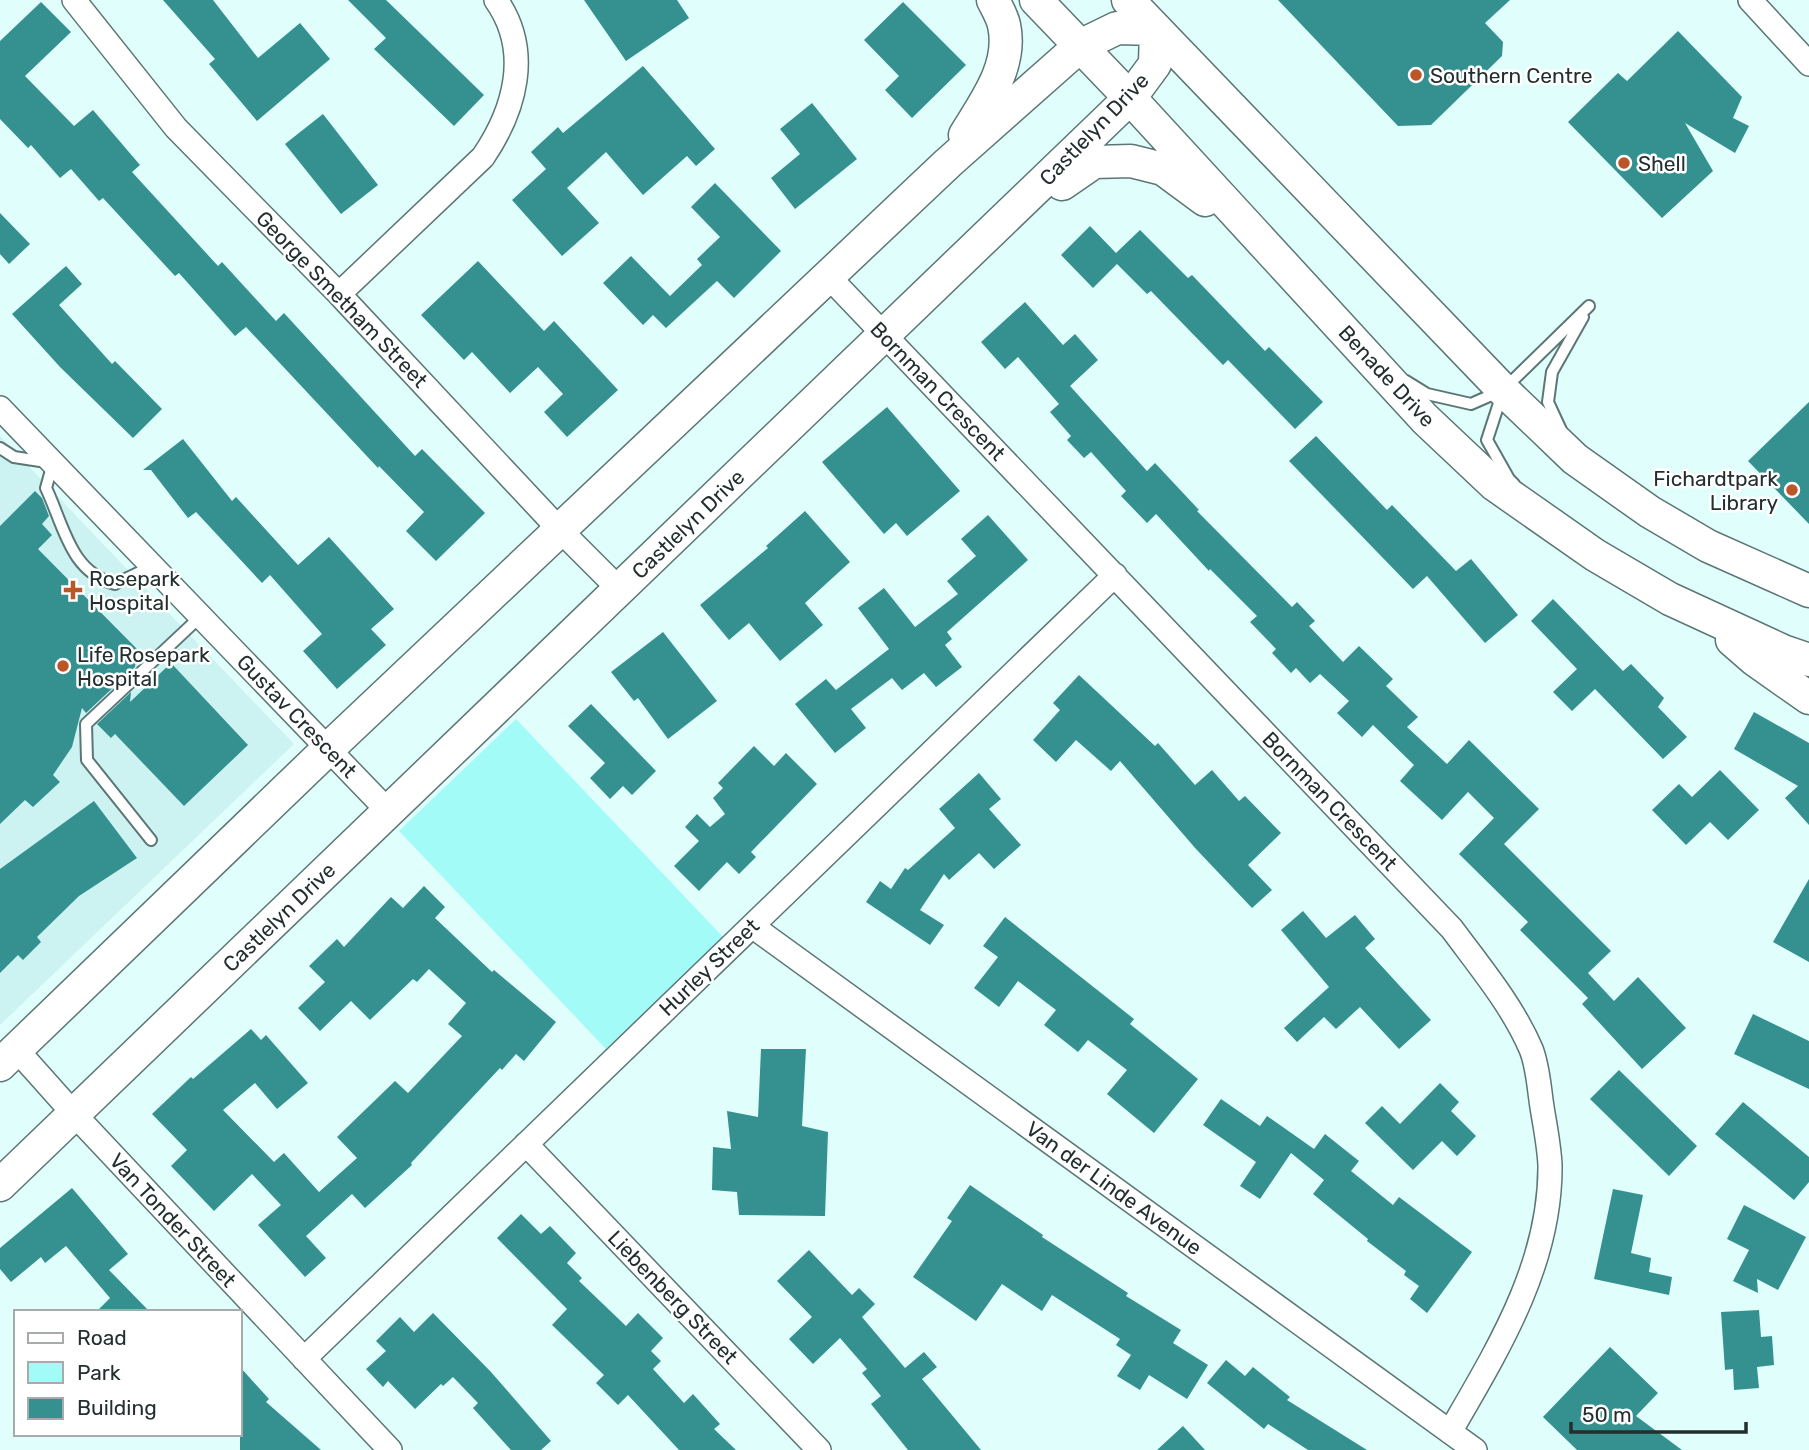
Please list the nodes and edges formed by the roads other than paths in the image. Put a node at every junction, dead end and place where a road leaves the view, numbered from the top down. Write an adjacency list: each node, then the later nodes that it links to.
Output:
1 (74, 0): 15 (street, George Smetham Street)
2 (496, 0): 15 (street)
3 (993, 0): 11 (street)
4 (1036, 0): 8 (street, Benade Drive)
5 (1128, 0): 7 (street)
6 (1750, 0): 9 (street)
7 (1156, 29): 8 (street); 10 (street, Castlelyn Drive); 18 (street)
8 (1080, 46): 10 (street, Benade Drive); 11 (street)
9 (1809, 64)
10 (1130, 98): 12 (street, Castlelyn Drive); 13 (street, Benade Drive)
11 (948, 163): 14 (street)
12 (992, 232): 13 (street); 17 (street, Castlelyn Drive)
13 (1265, 245): 16 (street, Benade Drive)
14 (827, 275): 17 (street, Bornman Crescent); 23 (street)
15 (339, 294): 23 (street, George Smetham Street)
16 (1320, 304): 18 (lane); 24 (street, Benade Drive)
17 (885, 335): 26 (street, Bornman Crescent); 27 (street, Castlelyn Drive)
18 (1503, 390): 21 (street); 21 (lane); 24 (lane)
19 (0, 408): 22 (street, Gustav Crescent)
20 (0, 448): 22 (lane)
21 (1575, 459): 28 (street)
22 (53, 463): 25 (street, Gustav Crescent); 25 (lane)
23 (559, 529): 27 (street, George Smetham Street); 33 (street)
24 (1595, 555): 30 (street, Benade Drive)
25 (150, 564): 29 (street, Gustav Crescent)
26 (1115, 575): 36 (street, Hurley Street); 42 (street, Bornman Crescent)
27 (620, 590): 34 (street, Castlelyn Drive)
28 (1809, 591)
29 (201, 616): 33 (street, Gustav Crescent); 35 (lane)
30 (1707, 617): 31 (street, Benade Drive); 32 (street)
31 (1809, 660)
32 (1809, 698)
33 (328, 749): 34 (street, Gustav Crescent); 37 (street)
34 (388, 812): 38 (street, Castlelyn Drive)
35 (151, 840)
36 (752, 926): 39 (street, Hurley Street); 42 (street, Van der Linde Avenue)
37 (8, 1057): 38 (street, Van Tonder Street)
38 (74, 1114): 40 (street, Castlelyn Drive); 41 (street, Van Tonder Street)
39 (526, 1144): 41 (street, Hurley Street); 44 (street, Liebenberg Street)
40 (0, 1185)
41 (304, 1359): 43 (street, Van Tonder Street)
42 (1450, 1432): 45 (street, Van der Linde Avenue)
43 (390, 1450)
44 (819, 1450)
45 (1475, 1450)

